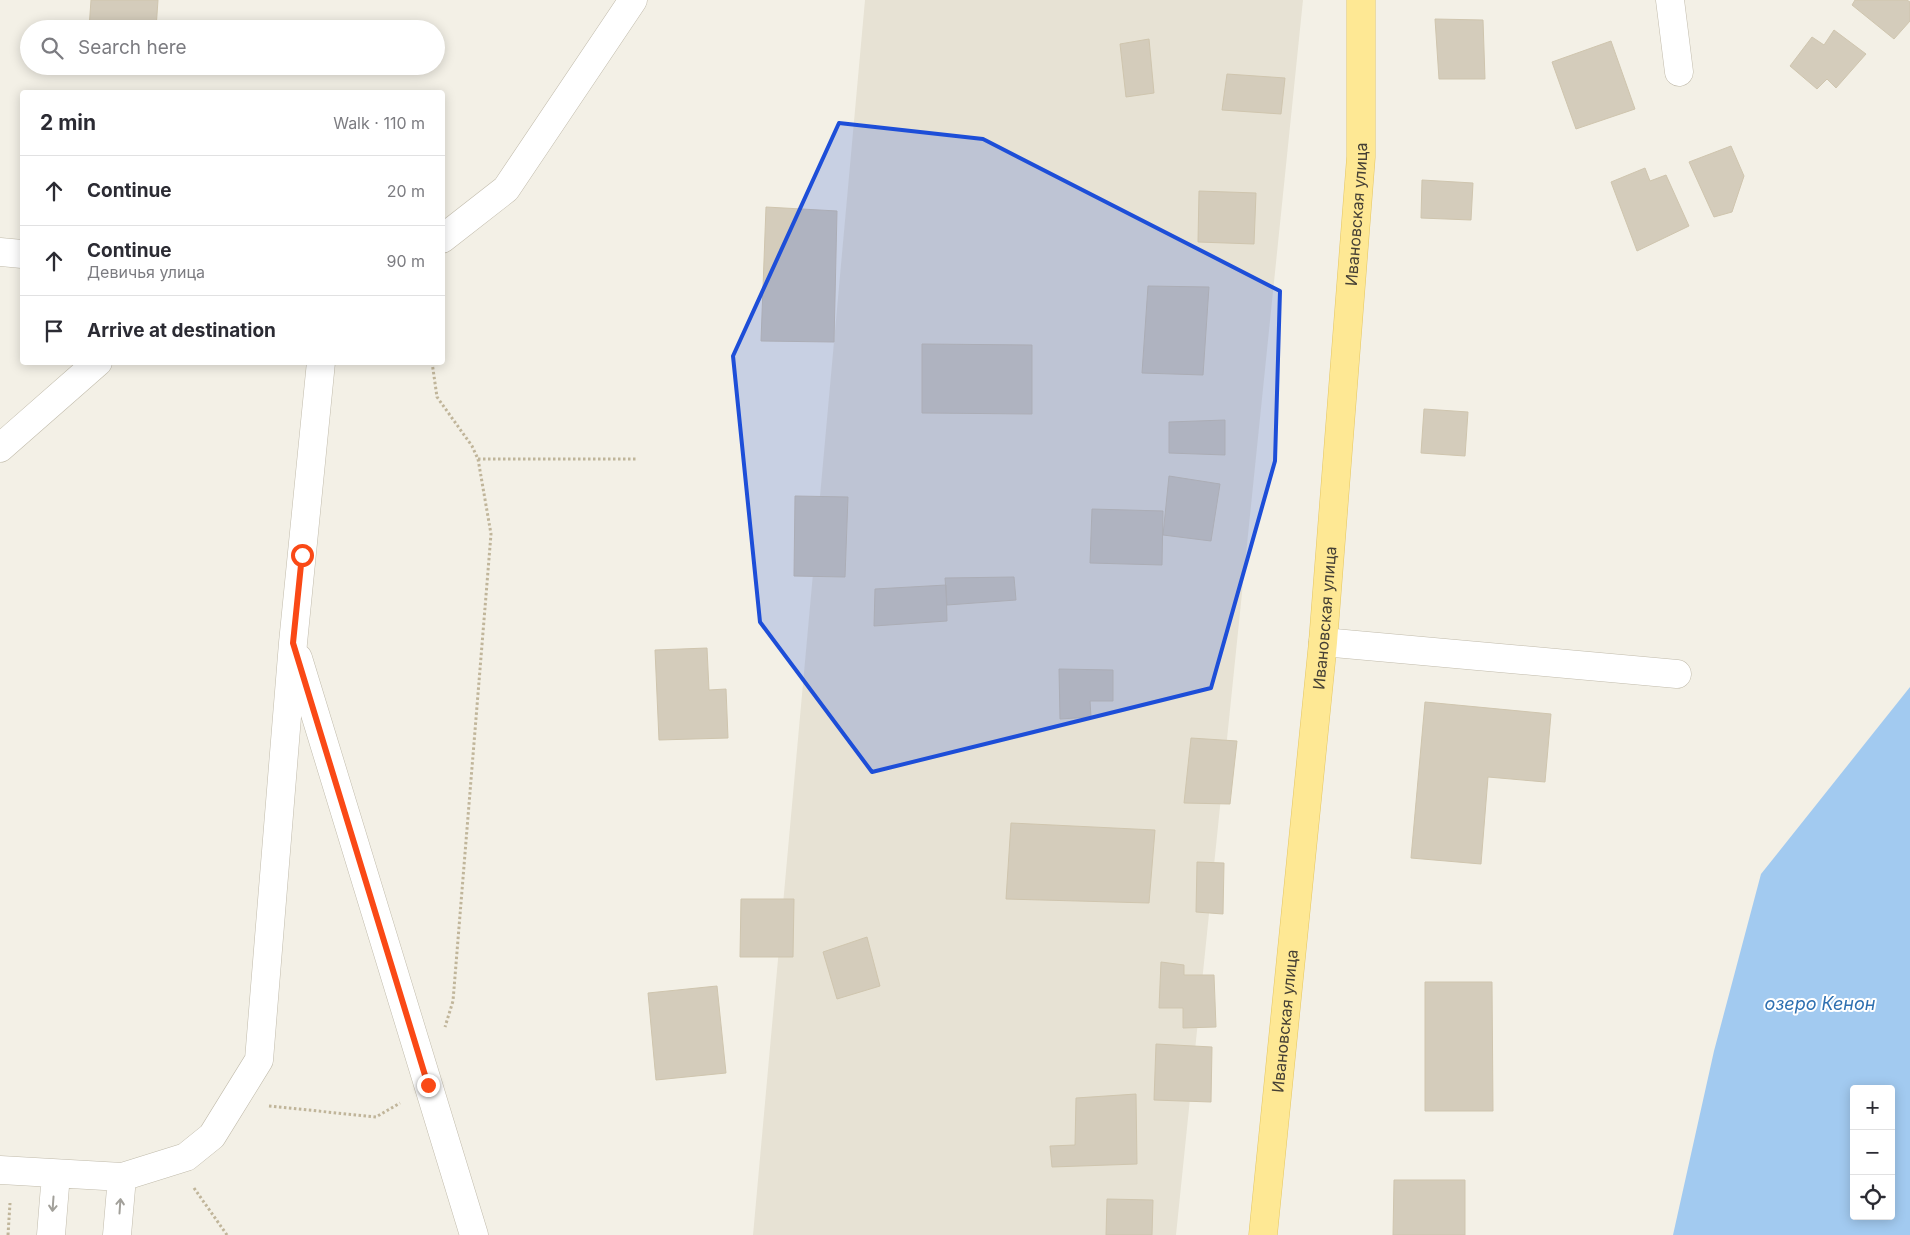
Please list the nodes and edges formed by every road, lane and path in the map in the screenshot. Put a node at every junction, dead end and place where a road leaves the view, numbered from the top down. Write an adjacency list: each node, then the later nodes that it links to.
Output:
1 (633, 0): 5 (street)
2 (1361, 0): 14 (main road, Ивановская улица)
3 (1670, 0): 4 (street)
4 (1679, 72)
5 (445, 237)
6 (0, 252): 7 (street)
7 (20, 254)
8 (95, 365): 11 (street)
9 (322, 365): 15 (street)
10 (432, 365): 12 (path)
11 (0, 448)
12 (478, 459): 13 (path); 17 (path)
13 (637, 459)
14 (1323, 642): 16 (street); 28 (main road, Ивановская улица)
15 (293, 643): 18 (street); 19 (street)
16 (1677, 674)
17 (445, 1029)
18 (428, 1085): 19 (path); 27 (street)
19 (233, 1102): 20 (street)
20 (175, 1161): 23 (street); 26 (path)
21 (0, 1170): 22 (street)
22 (56, 1174): 23 (street); 24 (street, one-way to 24)
23 (122, 1177): 25 (street, one-way to 23)
24 (51, 1235)
25 (117, 1235)
26 (227, 1235)
27 (474, 1235)
28 (1263, 1235)

